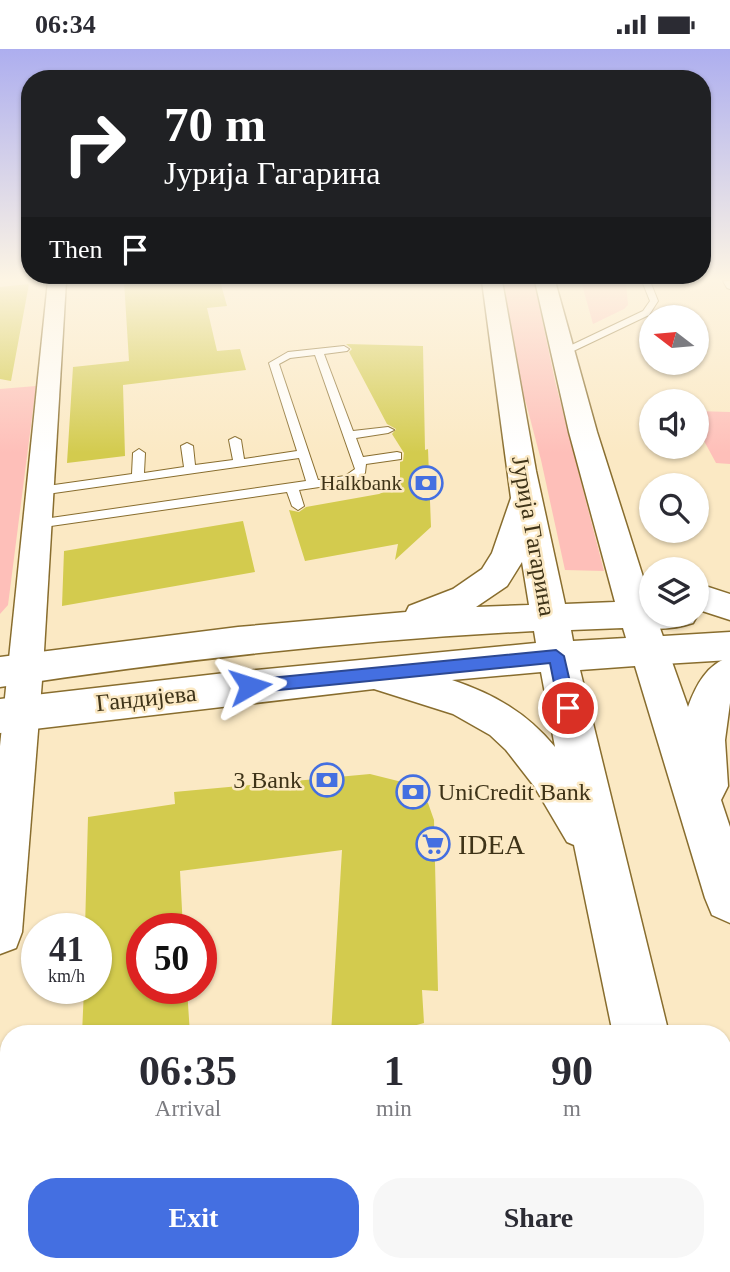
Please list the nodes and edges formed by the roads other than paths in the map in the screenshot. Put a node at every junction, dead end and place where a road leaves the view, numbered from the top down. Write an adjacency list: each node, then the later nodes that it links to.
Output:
1 (52, 338): 21 (street)
2 (500, 338): 22 (main road, Јурија Гагарина)
3 (558, 338): 7 (main road)
4 (593, 338): 7 (lane)
5 (344, 349): 6 (lane)
6 (318, 351): 9 (lane); 13 (lane)
7 (562, 353): 24 (main road)
8 (388, 430): 9 (lane)
9 (349, 435): 15 (lane)
10 (235, 440): 16 (lane)
11 (187, 446): 17 (lane)
12 (139, 453): 18 (lane)
13 (302, 454): 16 (lane); 19 (lane)
14 (397, 456): 15 (lane)
15 (359, 461): 19 (lane)
16 (239, 463): 17 (lane)
17 (190, 470): 18 (lane)
18 (138, 477): 21 (lane)
19 (313, 484): 20 (lane)
20 (292, 487): 23 (lane); 25 (lane)
21 (40, 491): 25 (street)
22 (526, 496): 32 (main road); 34 (main road, Јурија Гагарина)
23 (298, 506)
24 (608, 520): 26 (main road); 33 (main road)
25 (37, 524): 36 (street)
26 (642, 557)
27 (709, 600): 28 (main road)
28 (730, 607)
29 (730, 613): 30 (main road)
30 (709, 614)
31 (654, 627): 33 (main road, Гандијева)
32 (386, 628): 34 (main road, Гандијева); 36 (main road, Гандијева)
33 (642, 633): 34 (main road, Гандијева); 35 (main road, Гандијева); 40 (main road)
34 (552, 636): 38 (main road, Гандијева); 41 (main road, Јурија Гагарина)
35 (730, 646)
36 (13, 670): 39 (street)
37 (730, 671): 40 (main road)
38 (372, 674): 39 (main road, Гандијева); 41 (main road)
39 (11, 714): 43 (street)
40 (713, 850): 42 (main road)
41 (601, 859): 44 (main road, Јурија Гагарина)
42 (730, 898)
43 (0, 932)
44 (639, 1025)

